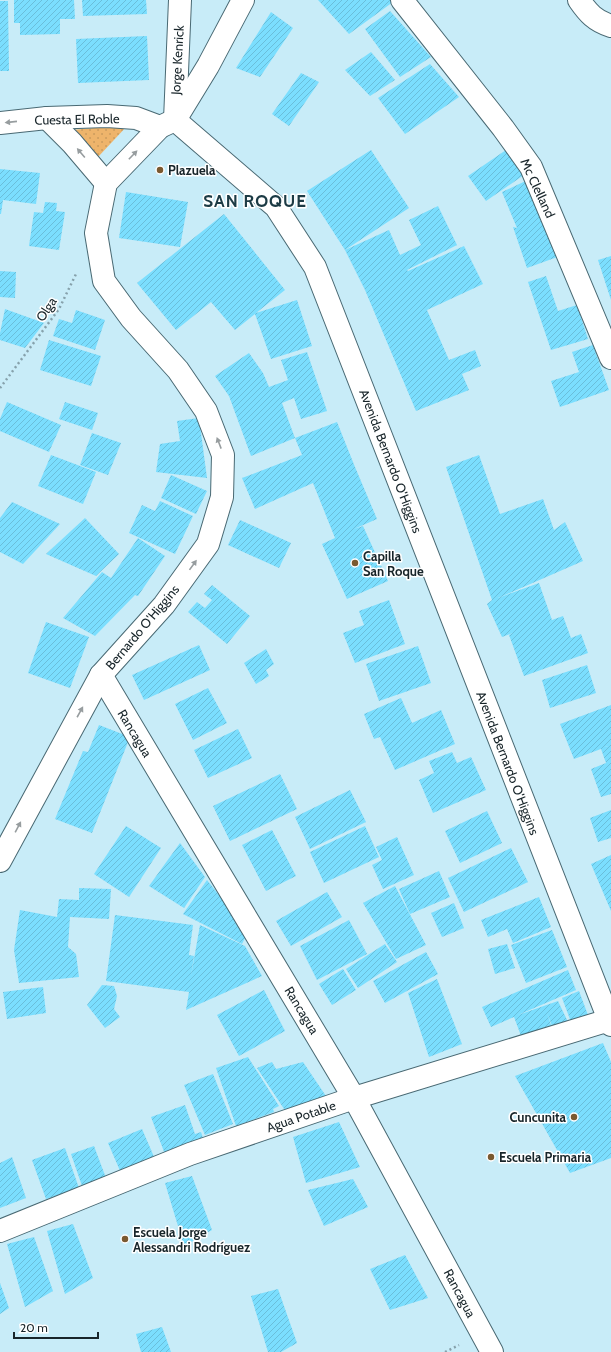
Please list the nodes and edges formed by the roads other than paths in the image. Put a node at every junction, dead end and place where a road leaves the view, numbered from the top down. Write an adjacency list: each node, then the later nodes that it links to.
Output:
1 (180, 0): 8 (main road, Jorge Kenrick)
2 (243, 0): 8 (main road)
3 (402, 0): 10 (main road, Mc Clelland)
4 (579, 0): 5 (main road)
5 (611, 26)
6 (47, 118): 7 (main road, Cuesta El Roble, one-way to 7); 8 (main road, Cuesta El Roble); 9 (main road, one-way to 6)
7 (0, 123)
8 (167, 123): 9 (main road, one-way to 8); 13 (main road, Avenida Bernardo O'Higgins)
9 (106, 183): 11 (main road, Bernardo O'Higgins, one-way to 9)
10 (611, 358)
11 (101, 675): 12 (main road, Bernardo O'Higgins, one-way to 11); 14 (main road, Rancagua)
12 (0, 861)
13 (610, 1023): 14 (main road, Agua Potable)
14 (354, 1098): 15 (main road, Agua Potable); 16 (main road, Rancagua)
15 (0, 1231)
16 (492, 1352)

